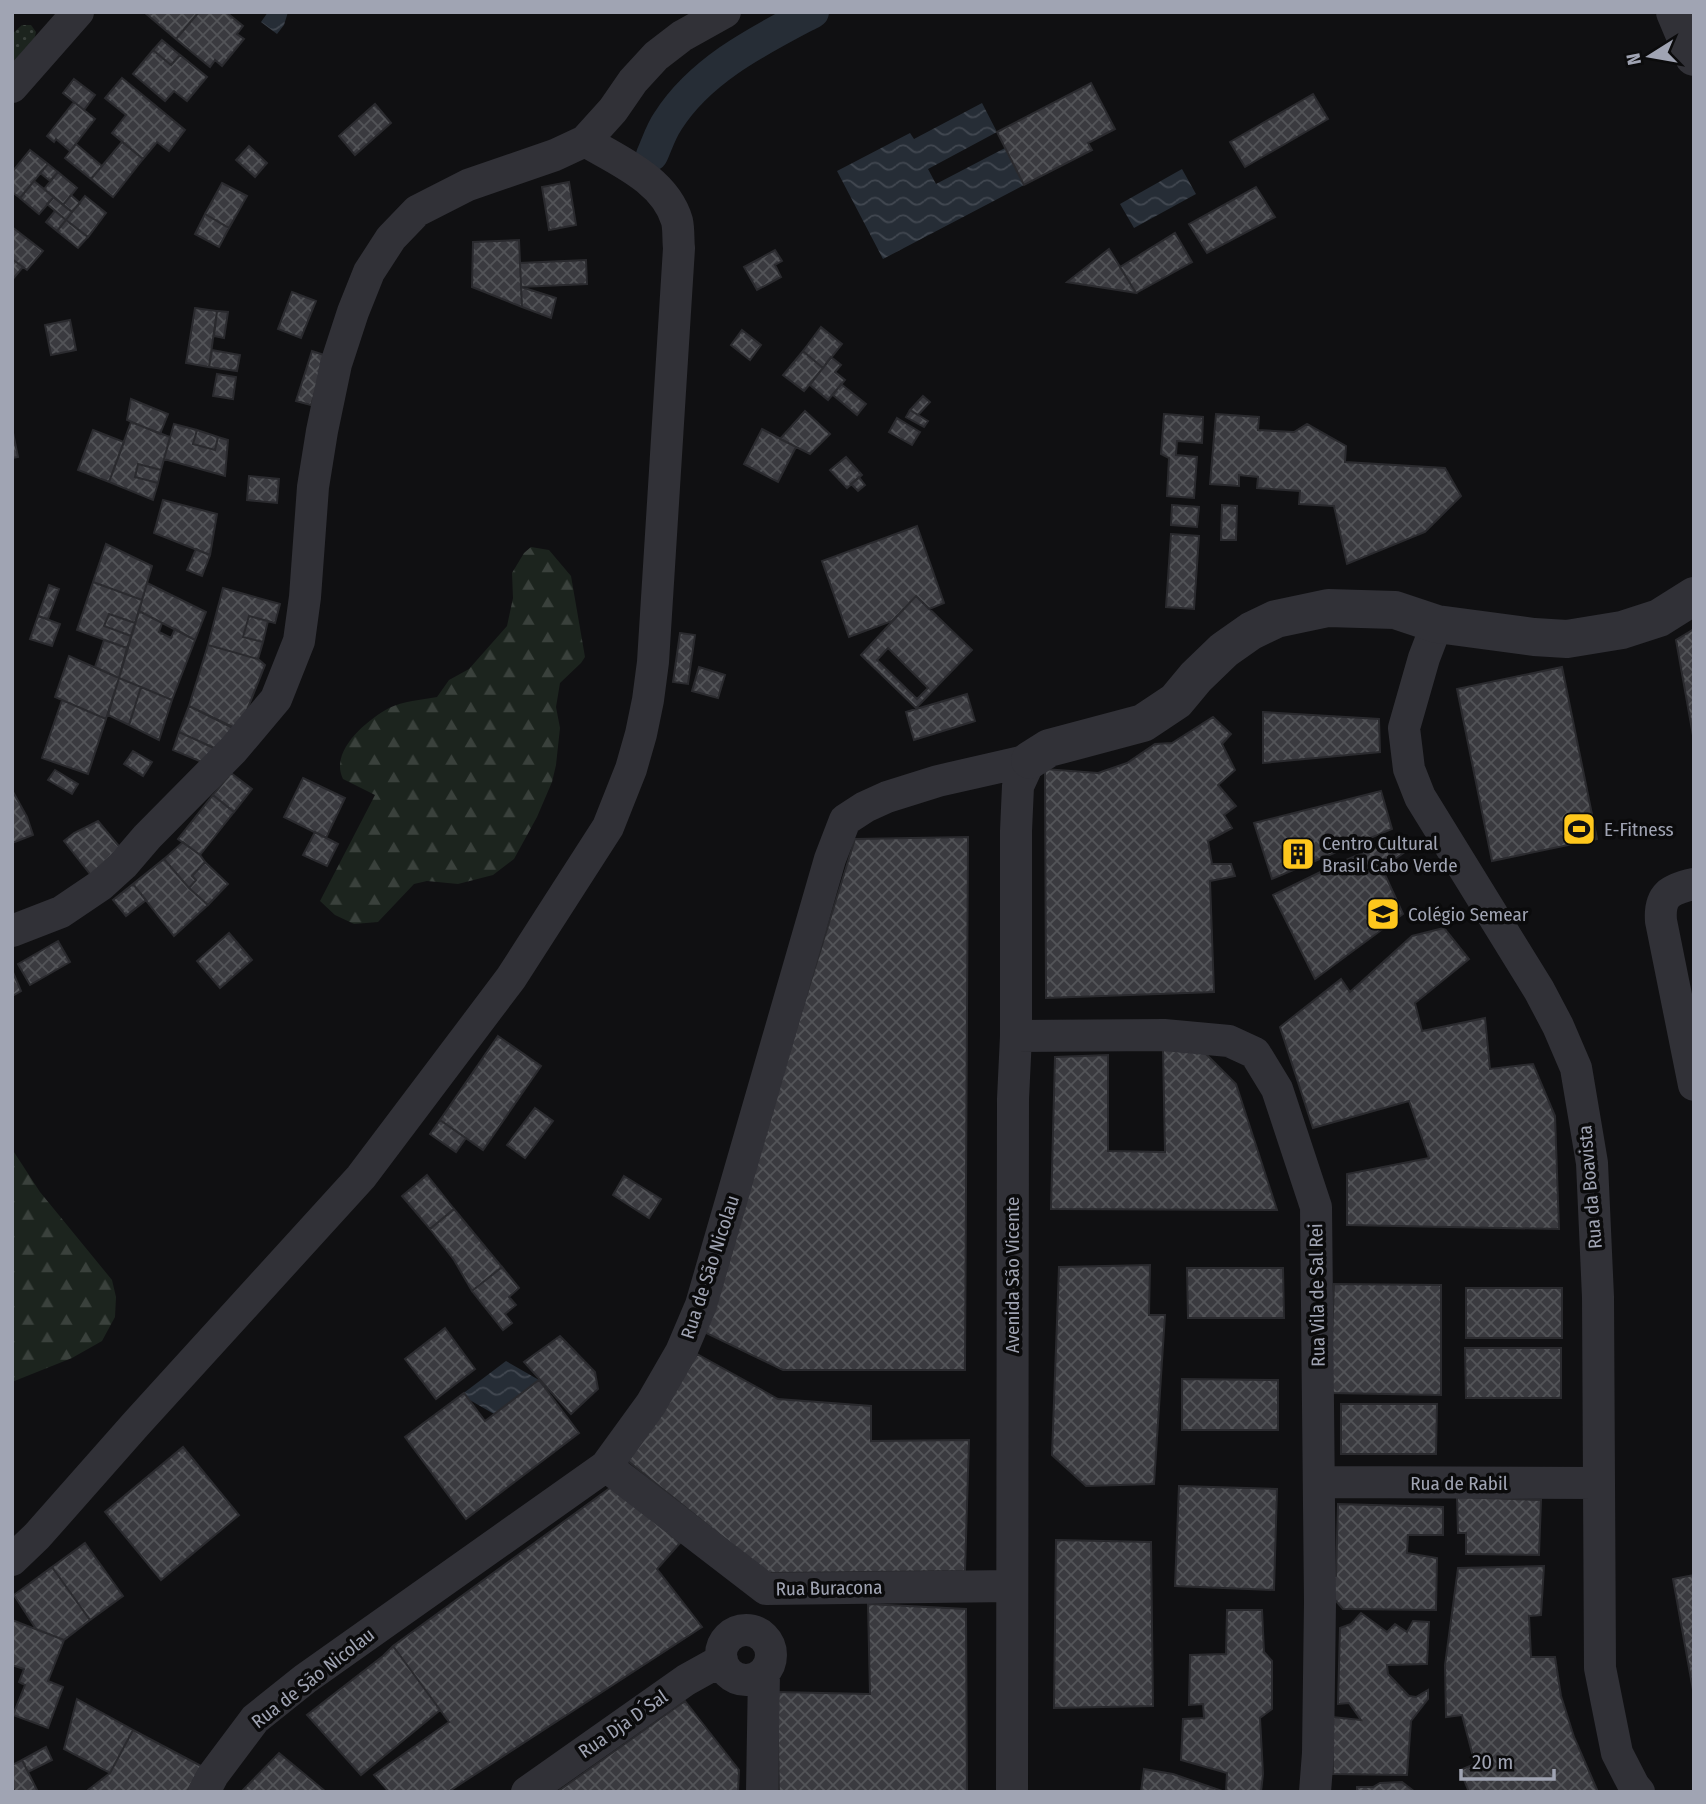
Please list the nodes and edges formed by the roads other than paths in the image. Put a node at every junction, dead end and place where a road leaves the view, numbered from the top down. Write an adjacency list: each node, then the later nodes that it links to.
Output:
1 (725, 12): 6 (street)
2 (1675, 12): 4 (street)
3 (69, 16): 5 (street)
4 (1694, 57)
5 (12, 87)
6 (585, 141): 11 (street); 17 (street)
7 (1694, 596): 8 (street)
8 (1437, 624): 9 (street); 16 (street, Rua da Boavista)
9 (1030, 760): 12 (street, Avenida São Vicente); 14 (street, Rua de São Nicolau)
10 (1681, 889): 13 (street)
11 (12, 931)
12 (1016, 1036): 15 (street, Rua Vila de Sal Rei); 18 (street, Avenida São Vicente)
13 (1694, 1085)
14 (606, 1466): 19 (street, Rua Buracona); 23 (street, Rua de São Nicolau)
15 (1319, 1482): 16 (street, Rua de Rabil); 27 (street, Rua Vila de Sal Rei)
16 (1599, 1483): 28 (street, Rua da Boavista)
17 (12, 1560)
18 (1011, 1586): 19 (street, Rua Buracona); 26 (street, Avenida São Vicente)
19 (766, 1589): 20 (street)
20 (757, 1633): 21 (street); 22 (street)
21 (722, 1660): 22 (street); 24 (street, Rua Dja D´Sal)
22 (764, 1673): 25 (street)
23 (204, 1792)
24 (527, 1792)
25 (762, 1792)
26 (1012, 1792)
27 (1315, 1792)
28 (1639, 1792)

